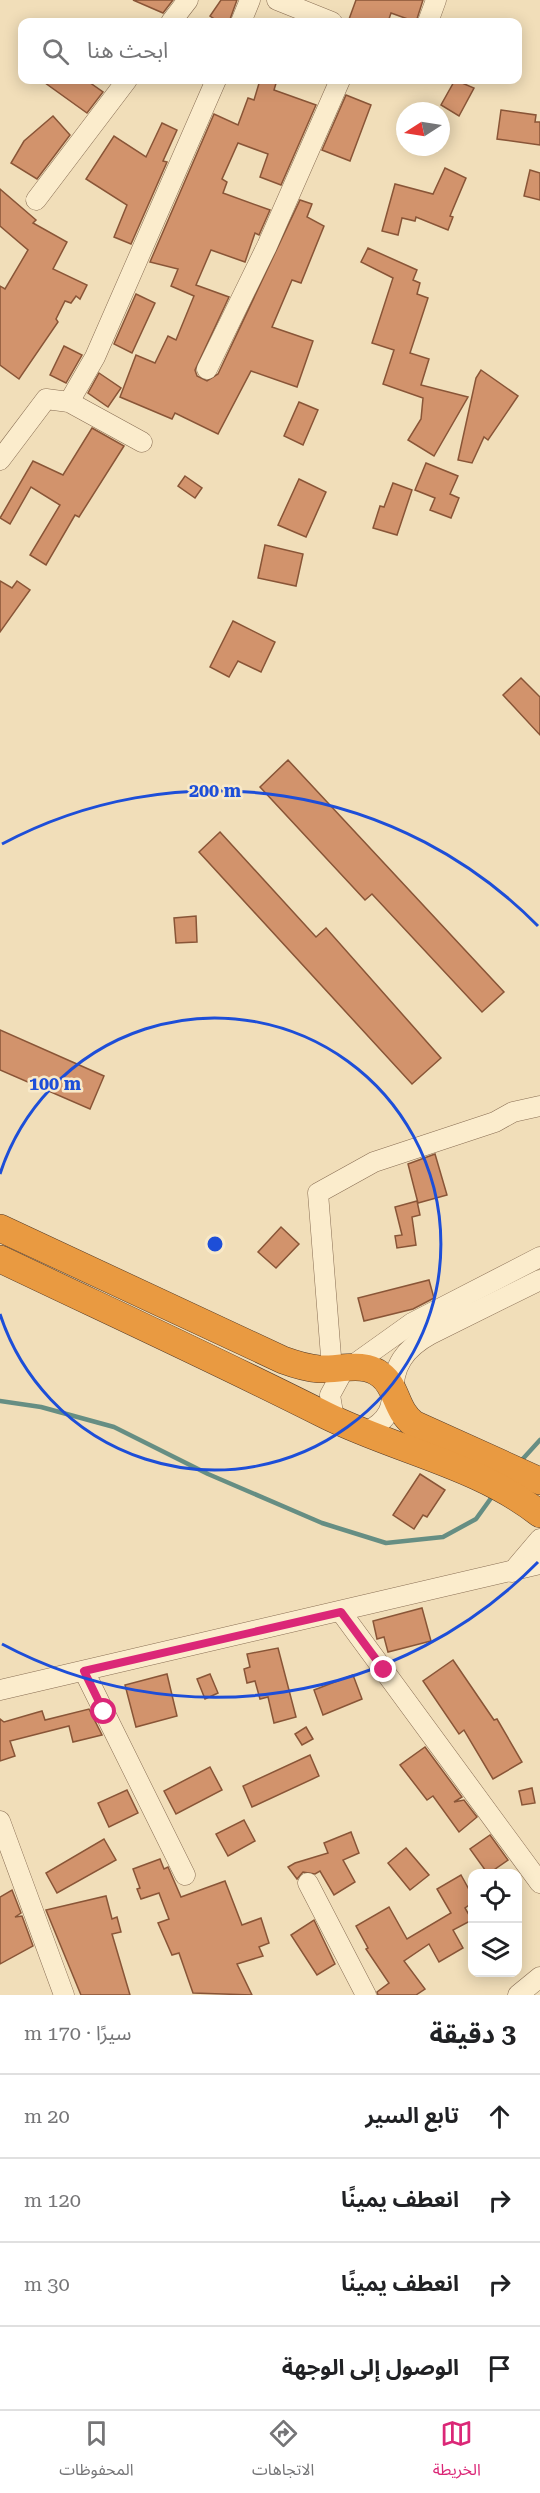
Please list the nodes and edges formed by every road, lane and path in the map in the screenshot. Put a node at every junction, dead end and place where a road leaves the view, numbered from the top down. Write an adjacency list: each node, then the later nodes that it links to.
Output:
1 (188, 0): 5 (street)
2 (250, 0): 6 (street)
3 (278, 0): 7 (street)
4 (436, 0): 8 (street)
5 (174, 18)
6 (243, 18)
7 (322, 18)
8 (429, 18)
9 (125, 84): 12 (street)
10 (214, 84): 14 (street)
11 (338, 84): 13 (street)
12 (36, 200)
13 (207, 369)
14 (69, 402): 15 (street); 16 (street)
15 (142, 442)
16 (0, 460)
17 (540, 1106): 22 (street)
18 (0, 1228): 22 (highway)
19 (540, 1257): 22 (street)
20 (0, 1259): 24 (highway)
21 (540, 1280): 23 (street)
22 (341, 1369): 23 (highway); 24 (street)
23 (395, 1395): 25 (street); 26 (highway)
24 (334, 1419): 25 (highway)
25 (366, 1432): 27 (highway)
26 (540, 1481)
27 (540, 1514)
28 (540, 1539): 30 (street)
29 (540, 1564): 30 (street)
30 (512, 1572): 31 (street)
31 (341, 1612): 32 (street); 37 (street)
32 (84, 1671): 33 (street); 35 (street)
33 (0, 1690)
34 (0, 1821): 39 (street)
35 (185, 1875)
36 (308, 1883): 40 (street)
37 (540, 1883)
38 (540, 1977): 41 (street)
39 (64, 1995)
40 (366, 1995)
41 (518, 1995)

